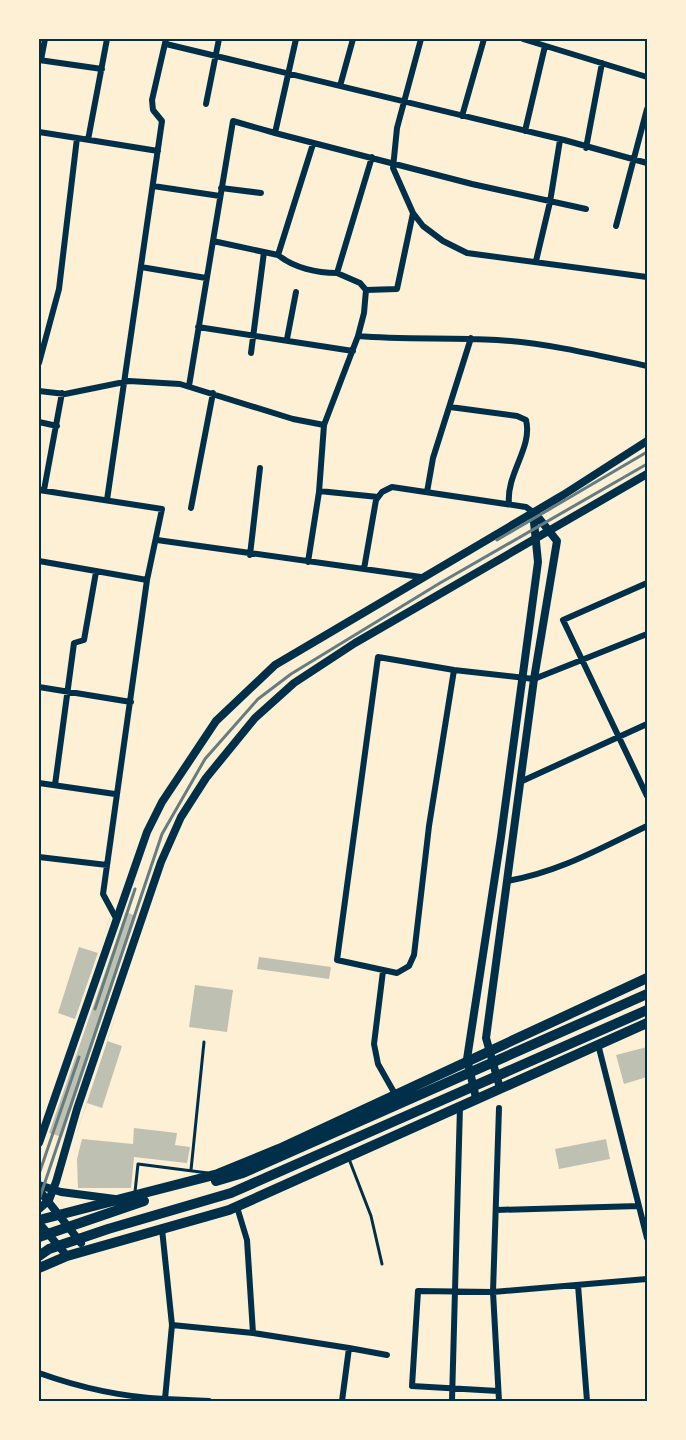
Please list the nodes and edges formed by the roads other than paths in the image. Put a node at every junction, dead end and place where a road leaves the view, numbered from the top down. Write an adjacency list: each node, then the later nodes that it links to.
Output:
1 (45, 39): 12 (street)
2 (107, 39): 14 (street)
3 (219, 39): 11 (street)
4 (296, 39): 15 (street)
5 (353, 39): 17 (street)
6 (422, 39): 18 (street)
7 (484, 39): 21 (street)
8 (523, 39): 10 (street)
9 (166, 42): 11 (street); 30 (street)
10 (545, 46): 13 (street); 22 (street)
11 (215, 56): 15 (street); 19 (street)
12 (40, 60): 14 (street)
13 (602, 63): 16 (street); 29 (street)
14 (102, 69): 26 (street)
15 (289, 74): 17 (street); 24 (street)
16 (647, 77)
17 (340, 86): 18 (street)
18 (404, 103): 21 (street); 33 (street)
19 (206, 104)
20 (647, 109): 32 (street)
21 (462, 116): 22 (street)
22 (525, 131): 27 (street)
23 (39, 132): 25 (street)
24 (275, 133): 28 (street); 36 (street)
25 (77, 138): 26 (street); 60 (street)
26 (88, 140): 30 (street)
27 (560, 140): 29 (street); 39 (street)
28 (313, 144): 31 (street); 45 (street)
29 (586, 147): 32 (street)
30 (158, 151): 35 (street)
31 (372, 157): 33 (street); 48 (street)
32 (635, 159): 34 (street); 42 (street)
33 (393, 162): 39 (street); 41 (street)
34 (647, 163)
35 (153, 186): 38 (street); 47 (street)
36 (221, 188): 37 (street); 38 (street)
37 (261, 193)
38 (220, 196): 43 (street)
39 (549, 202): 40 (street); 46 (street)
40 (586, 209)
41 (413, 213): 46 (street); 51 (street)
42 (616, 226)
43 (213, 241): 44 (street); 50 (street)
44 (264, 252): 45 (street); 54 (street)
45 (278, 255): 48 (street)
46 (536, 261): 49 (street)
47 (141, 267): 50 (street); 62 (street)
48 (337, 273): 51 (street)
49 (647, 277)
50 (206, 278): 53 (street)
51 (366, 290): 55 (street)
52 (296, 292): 57 (street)
53 (198, 327): 54 (street); 63 (street)
54 (254, 334): 57 (street); 59 (street)
55 (358, 336): 56 (street); 58 (street)
56 (471, 338): 61 (street); 67 (street)
57 (286, 339): 58 (street)
58 (352, 351): 69 (street)
59 (251, 353)
60 (39, 363)
61 (647, 366)
62 (125, 382): 63 (street); 65 (street); 78 (street)
63 (189, 386): 66 (street)
64 (39, 391): 65 (street)
65 (62, 393): 70 (street)
66 (213, 393): 69 (street); 80 (street)
67 (450, 407): 76 (street); 79 (street)
68 (39, 422): 70 (street)
69 (324, 425): 75 (street)
70 (57, 426): 74 (street)
71 (647, 441): 81 (main road)
72 (260, 468): 85 (street)
73 (647, 474): 82 (main road)
74 (41, 490): 78 (street)
75 (319, 491): 77 (street); 87 (street)
76 (427, 492): 77 (street); 79 (street)
77 (378, 497): 88 (street)
78 (107, 500): 84 (street)
79 (509, 504): 81 (street)
80 (191, 508)
81 (533, 512): 82 (main road); 83 (main road); 90 (main road)
82 (549, 532): 83 (main road); 97 (main road)
83 (537, 539): 96 (main road); 134 (main road)
84 (157, 540): 85 (street); 91 (street)
85 (250, 555): 87 (street)
86 (39, 561): 89 (street)
87 (308, 562): 88 (street)
88 (364, 569): 90 (street)
89 (96, 572): 91 (street); 99 (street)
90 (421, 577): 112 (main road)
91 (147, 580): 100 (street)
92 (647, 583): 94 (street)
93 (647, 634): 94 (street)
94 (584, 660): 97 (street); 102 (street)
95 (454, 670): 96 (street); 113 (street); 113 (street)
96 (520, 678): 97 (street); 121 (main road)
97 (534, 679): 103 (main road)
98 (39, 687): 99 (street)
99 (67, 691): 100 (street); 105 (street)
100 (131, 702): 106 (street)
101 (647, 724): 102 (street)
102 (620, 736): 103 (street); 107 (street)
103 (520, 782): 111 (main road)
104 (39, 783): 105 (street)
105 (55, 785): 106 (street)
106 (116, 794): 110 (street)
107 (647, 796)
108 (647, 826): 111 (street)
109 (39, 857): 110 (street)
110 (107, 865): 112 (street)
111 (507, 881): 120 (main road)
112 (117, 920): 127 (main road)
113 (383, 971): 123 (street)
114 (647, 978): 120 (highway)
115 (647, 994): 133 (highway)
116 (647, 1010): 145 (highway)
117 (647, 1023): 119 (highway)
118 (204, 1042): 129 (lane)
119 (598, 1044): 122 (highway); 135 (street)
120 (488, 1050): 121 (highway); 122 (main road)
121 (467, 1059): 123 (highway); 124 (main road)
122 (500, 1088): 124 (highway)
123 (395, 1095): 130 (highway)
124 (476, 1098): 125 (highway)
125 (460, 1105): 128 (highway); 151 (street)
126 (499, 1108): 138 (street)
127 (39, 1143)
128 (349, 1157): 136 (highway); 147 (lane)
129 (191, 1170): 130 (lane); 133 (lane)
130 (218, 1174): 133 (highway)
131 (39, 1185): 133 (main road)
132 (39, 1190): 134 (main road)
133 (139, 1199): 139 (highway); 143 (highway)
134 (49, 1200): 137 (main road); 139 (main road)
135 (639, 1206): 138 (street); 142 (street)
136 (237, 1207): 141 (highway); 154 (street)
137 (39, 1209)
138 (496, 1210): 152 (street)
139 (59, 1214): 140 (highway); 144 (main road)
140 (39, 1221): 146 (main road)
141 (162, 1229): 144 (highway); 153 (street)
142 (647, 1234)
143 (39, 1237)
144 (87, 1251): 146 (highway)
145 (39, 1256)
146 (67, 1256): 148 (highway)
147 (382, 1264)
148 (39, 1268)
149 (647, 1279): 150 (street)
150 (579, 1285): 152 (street); 166 (street)
151 (454, 1292): 152 (street); 158 (street); 158 (street)
152 (493, 1292): 159 (street)
153 (172, 1325): 154 (street); 160 (street)
154 (253, 1333): 155 (street)
155 (349, 1348): 156 (street); 163 (street)
156 (387, 1355)
157 (39, 1373): 160 (street)
158 (452, 1388): 159 (street); 164 (street)
159 (498, 1391): 165 (street)
160 (165, 1399): 161 (street)
161 (190, 1400): 162 (street)
162 (210, 1401)
163 (342, 1401)
164 (452, 1401)
165 (499, 1401)
166 (587, 1401)

